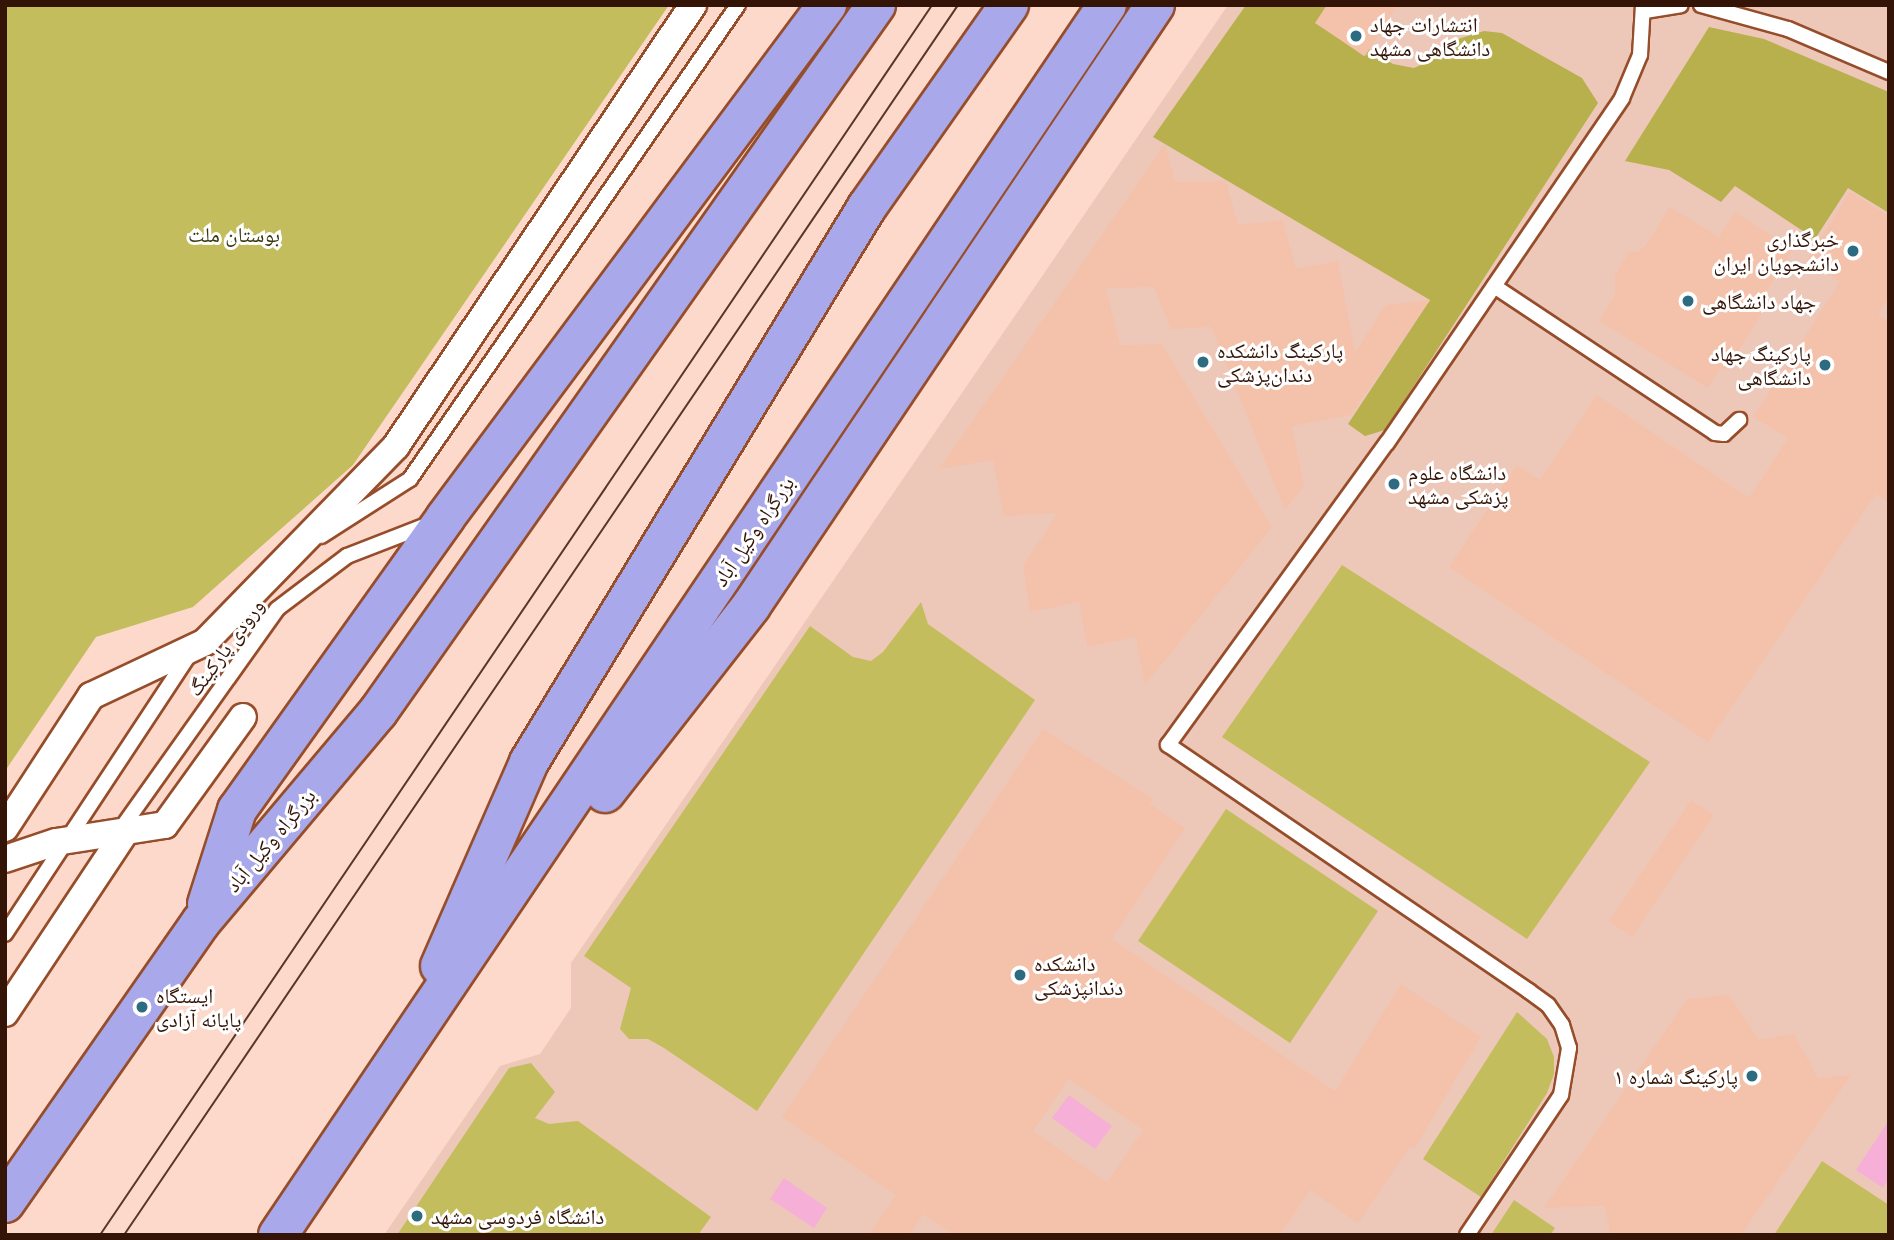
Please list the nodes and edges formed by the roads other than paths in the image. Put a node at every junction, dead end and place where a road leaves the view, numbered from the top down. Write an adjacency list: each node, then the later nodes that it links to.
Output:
1 (693, 5): 16 (street)
2 (738, 5): 20 (lane)
3 (827, 5): 14 (highway, بزرگراه وکیل آباد)
4 (876, 5): 19 (highway, بزرگراه وکیل آباد)
5 (1009, 5): 23 (highway, بزرگراه وکیل آباد)
6 (1107, 5): 23 (highway, بزرگراه وکیل آباد)
7 (1155, 5): 23 (highway)
8 (1681, 5): 10 (lane)
9 (1701, 5): 11 (lane)
10 (1644, 8): 12 (lane)
11 (1889, 72)
12 (1494, 286): 13 (lane); 26 (lane)
13 (1739, 421)
14 (445, 518): 19 (highway, بزرگراه وکیل آباد); 21 (lane, ورودی پارکینگ)
15 (243, 717): 17 (street)
16 (5, 828)
17 (126, 831): 18 (street); 22 (street)
18 (5, 859)
19 (201, 922): 24 (highway, بزرگراه وکیل آباد)
20 (5, 934)
21 (5, 999)
22 (5, 1013)
23 (399, 1057): 25 (highway, بزرگراه وکیل آباد)
24 (5, 1203)
25 (278, 1235)
26 (1466, 1235)

